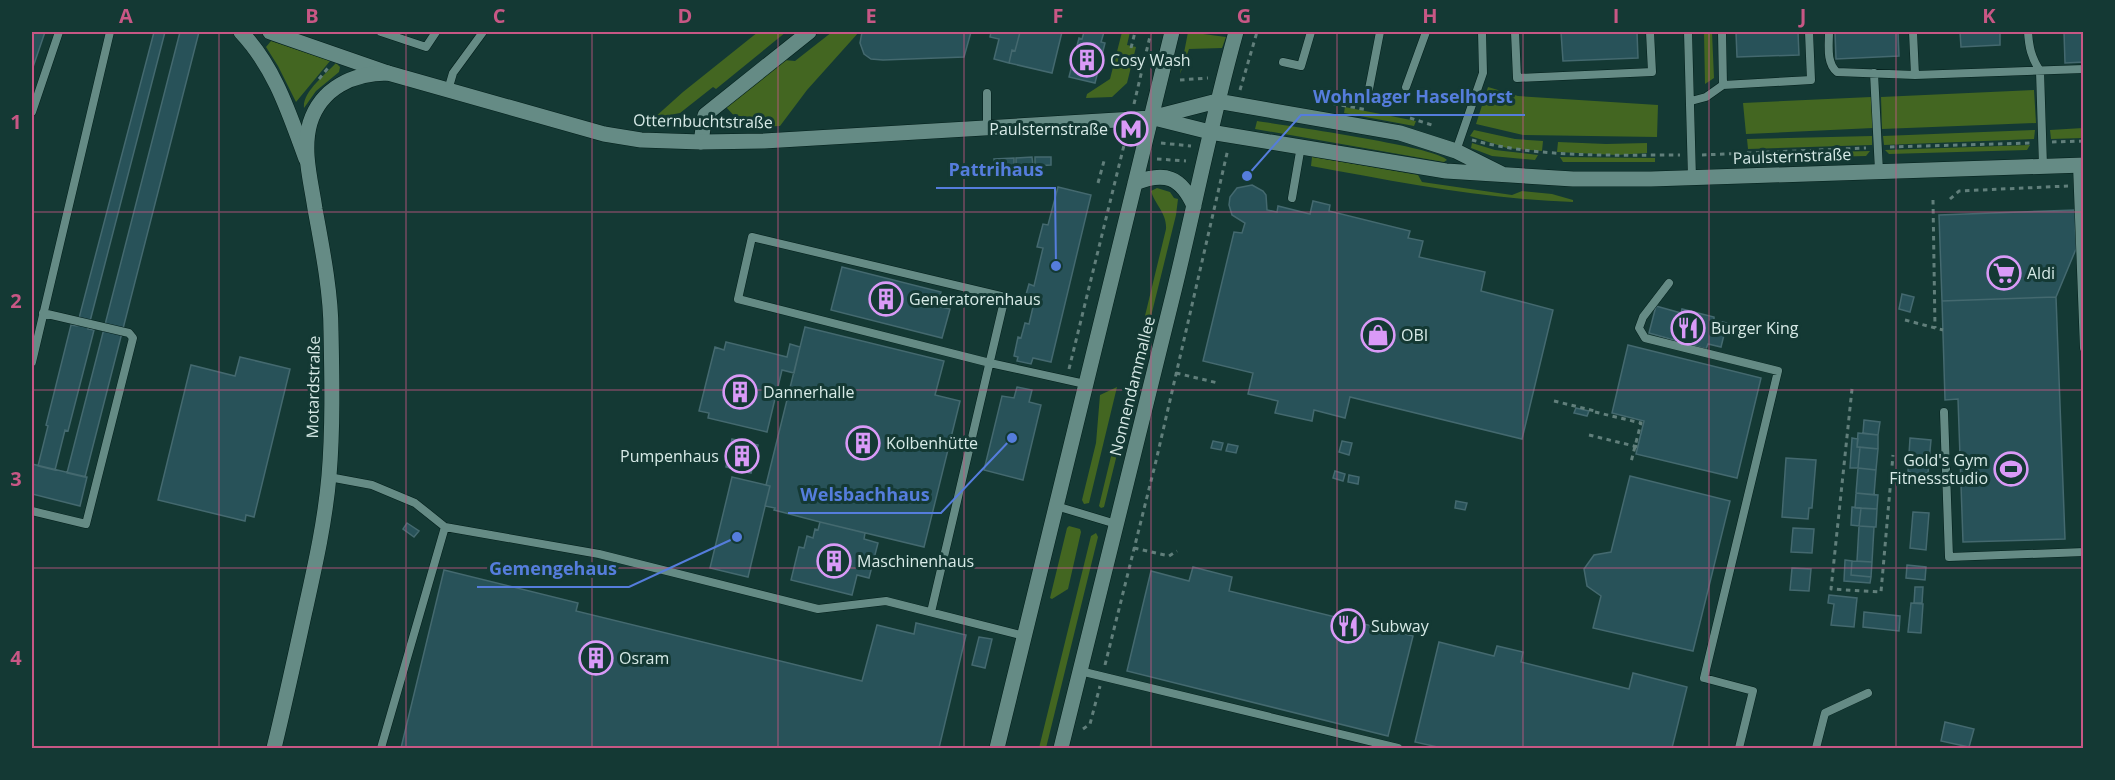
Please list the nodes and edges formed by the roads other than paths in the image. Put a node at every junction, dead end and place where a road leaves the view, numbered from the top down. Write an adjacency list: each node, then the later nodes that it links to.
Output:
1 (59, 32): 36 (lane)
2 (110, 32): 53 (lane)
3 (242, 32): 43 (main road)
4 (270, 32): 26 (main road, Otternbuchtstraße)
5 (381, 32): 6 (lane)
6 (436, 32)
7 (483, 32): 32 (lane)
8 (808, 32): 40 (main road)
9 (1172, 32): 37 (main road)
10 (1236, 32): 34 (main road, Nonnendammallee)
11 (1311, 32): 23 (lane)
12 (1380, 32): 31 (lane)
13 (1426, 32): 30 (lane)
14 (1482, 32): 42 (lane)
15 (1515, 32): 16 (lane)
16 (1650, 32)
17 (1688, 32): 35 (lane)
18 (1722, 32): 29 (lane)
19 (1809, 32): 29 (lane)
20 (1829, 32): 27 (lane)
21 (1913, 32): 28 (lane)
22 (2028, 32): 25 (lane)
23 (1282, 62)
24 (2084, 69): 25 (lane)
25 (2040, 71): 28 (lane); 45 (lane)
26 (388, 73): 32 (main road, Otternbuchtstraße); 43 (main road, Motardstraße)
27 (1874, 73): 28 (lane); 46 (lane)
28 (1915, 75)
29 (1723, 85): 35 (lane)
30 (1406, 87)
31 (1369, 88)
32 (448, 90): 40 (main road, Otternbuchtstraße)
33 (987, 93): 38 (lane)
34 (1217, 101): 37 (main road, Paulsternstraße); 39 (main road, Nonnendammallee); 42 (main road, Paulsternstraße)
35 (1691, 101): 48 (lane)
36 (32, 112)
37 (1151, 118): 38 (main road, Otternbuchtstraße); 39 (main road, Paulsternstraße); 49 (main road)
38 (987, 127): 40 (main road, Otternbuchtstraße)
39 (1208, 140): 41 (main road, Paulsternstraße); 51 (main road, Nonnendammallee)
40 (701, 142)
41 (1300, 146): 47 (main road, Paulsternstraße); 50 (lane)
42 (1456, 151): 47 (main road, Paulsternstraße)
43 (307, 161): 59 (main road, Motardstraße)
44 (2080, 165): 45 (main road, Paulsternstraße); 54 (lane)
45 (2043, 166): 46 (main road, Paulsternstraße)
46 (1879, 171): 48 (main road, Paulsternstraße)
47 (1502, 174): 48 (main road, Paulsternstraße)
48 (1692, 178)
49 (1136, 183): 51 (main road); 57 (main road)
50 (1292, 198)
51 (1194, 206): 62 (main road, Nonnendammallee)
52 (1669, 283): 74 (lane)
53 (43, 312): 55 (lane); 61 (lane)
54 (2084, 348)
55 (32, 362)
56 (990, 363): 56 (lane); 57 (lane); 65 (lane)
57 (1085, 384): 60 (main road)
58 (1944, 412): 64 (lane)
59 (329, 477): 63 (lane); 69 (main road, Motardstraße)
60 (1056, 507): 62 (lane); 66 (main road)
61 (32, 511)
62 (1116, 524): 67 (main road, Nonnendammallee)
63 (445, 527): 65 (lane); 70 (lane)
64 (2084, 552)
65 (931, 612): 66 (lane)
66 (1024, 636): 71 (main road)
67 (1080, 671): 72 (main road, Nonnendammallee); 73 (lane)
68 (1868, 693): 75 (lane)
69 (274, 748)
70 (381, 748)
71 (997, 748)
72 (1061, 748)
73 (1398, 748)
74 (1739, 748)
75 (1816, 748)

